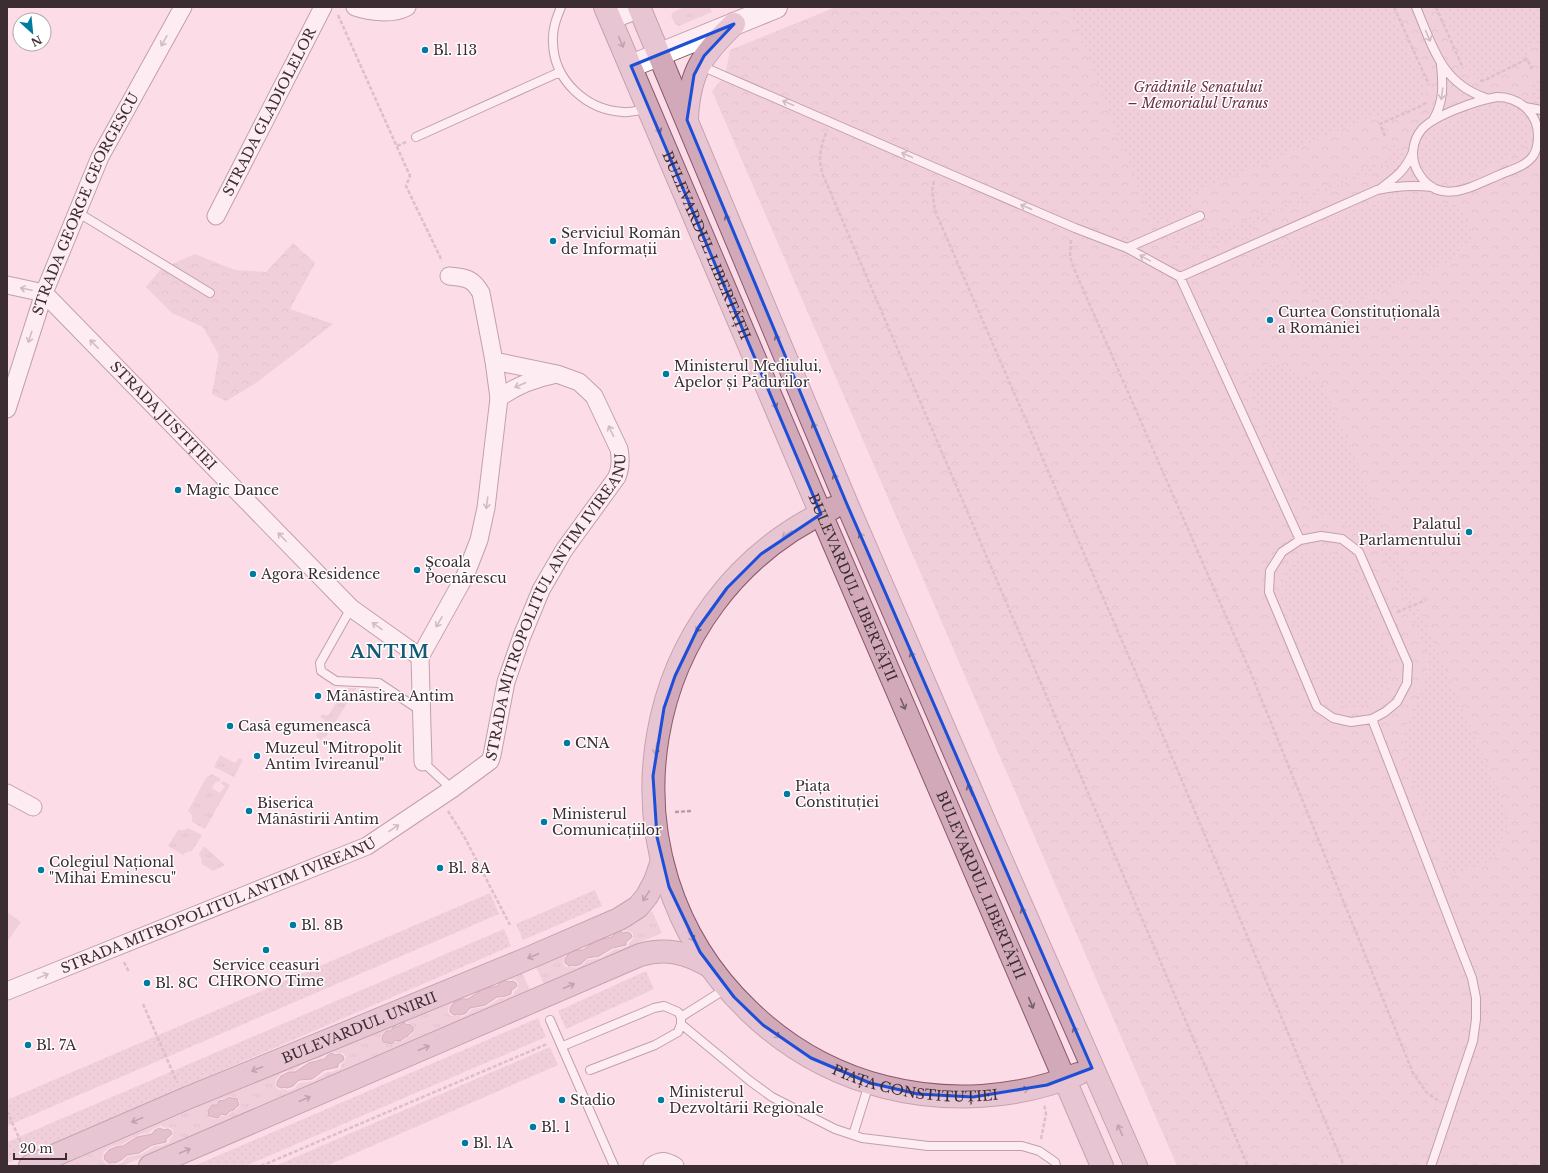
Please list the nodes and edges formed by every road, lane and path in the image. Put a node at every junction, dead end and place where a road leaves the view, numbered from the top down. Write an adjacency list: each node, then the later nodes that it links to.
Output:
1 (183, 7): 39 (street, STRADA GEORGE GEORGESCU, one-way to 39)
2 (355, 7): 3 (street)
3 (407, 7)
4 (560, 7): 21 (lane)
5 (638, 7): 11 (main road); 15 (main road, BULEVARDUL LIBERTĂȚII)
6 (776, 7): 12 (main road)
7 (1394, 7): 14 (path)
8 (1416, 7): 17 (lane, one-way to 17)
9 (1436, 7): 20 (path)
10 (331, 11): 40 (street, STRADA GLADIOLELOR); 44 (path)
11 (608, 13): 18 (main road, BULEVARDUL LIBERTĂȚII, one-way to 18)
12 (734, 24): 15 (main road); 16 (main road)
13 (1411, 34): 14 (path)
14 (1407, 36): 23 (path)
15 (660, 55): 18 (main road); 29 (main road, BULEVARDUL LIBERTĂȚII)
16 (699, 65): 29 (main road); 30 (lane, one-way to 16)
17 (1441, 65): 25 (lane); 31 (lane, one-way to 31)
18 (631, 66): 27 (main road, BULEVARDUL LIBERTĂȚII)
19 (1532, 69): 22 (path)
20 (1464, 70)
21 (560, 72): 27 (lane); 33 (lane)
22 (1478, 82)
23 (1430, 91)
24 (1430, 96): 32 (path)
25 (1486, 98): 26 (lane); 31 (lane)
26 (1526, 107): 28 (lane); 34 (lane)
27 (650, 109): 54 (main road, BULEVARDUL LIBERTĂȚII, one-way to 54)
28 (1541, 110)
29 (687, 120): 53 (main road, BULEVARDUL LIBERTĂȚII, one-way to 29)
30 (832, 122): 36 (lane, one-way to 30); 94 (path)
31 (1432, 122): 35 (lane)
32 (1385, 136)
33 (416, 138)
34 (1540, 144): 37 (lane)
35 (1413, 151): 37 (lane); 38 (lane)
36 (938, 169): 42 (lane, one-way to 36); 95 (path)
37 (1433, 188): 38 (lane)
38 (1378, 190): 45 (lane)
39 (77, 212): 47 (street, STRADA GEORGE GEORGESCU); 48 (lane)
40 (216, 216)
41 (1200, 216): 43 (lane)
42 (1075, 228): 43 (lane); 81 (path)
43 (1128, 248): 45 (lane, one-way to 43)
44 (449, 276): 49 (street)
45 (1180, 277): 55 (lane)
46 (7, 285): 47 (street, one-way to 46)
47 (44, 293): 52 (street, STRADA GEORGE GEORGESCU, one-way to 52); 57 (street, STRADA JUSTIȚIEI, one-way to 47)
48 (210, 293)
49 (494, 361): 50 (street, STRADA MITROPOLITUL ANTIM IVIREANU); 51 (street)
50 (557, 374): 51 (street, one-way to 51); 64 (street, STRADA MITROPOLITUL ANTIM IVIREANU, one-way to 50)
51 (499, 398): 59 (street, one-way to 59)
52 (7, 409)
53 (846, 502): 54 (main road, PIAȚA CONSTITUȚIEI); 75 (main road, BULEVARDUL LIBERTĂȚII, one-way to 53)
54 (821, 514): 66 (main road, PIAȚA CONSTITUȚIEI, one-way to 66); 77 (main road, BULEVARDUL LIBERTĂȚII, one-way to 77)
55 (1300, 540): 58 (lane); 61 (lane)
56 (1426, 600): 58 (path)
57 (351, 608): 59 (street, STRADA JUSTIȚIEI, one-way to 57); 60 (lane)
58 (1387, 616): 61 (lane)
59 (420, 657): 60 (street)
60 (422, 712): 62 (street)
61 (1372, 719): 81 (lane)
62 (423, 762): 64 (lane)
63 (7, 793): 65 (street)
64 (446, 793): 67 (path); 70 (street, STRADA MITROPOLITUL ANTIM IVIREANU, one-way to 64)
65 (33, 807)
66 (662, 861): 68 (main road, PIAȚA CONSTITUȚIEI, one-way to 68); 80 (main road, BULEVARDUL UNIRII, one-way to 80)
67 (510, 925)
68 (709, 966): 69 (main road, PIAȚA CONSTITUȚIEI); 86 (main road, one-way to 68)
69 (727, 988): 73 (lane); 78 (main road, PIAȚA CONSTITUȚIEI, one-way to 78)
70 (7, 991)
71 (143, 1004): 80 (path)
72 (550, 1020): 74 (lane)
73 (681, 1021): 74 (lane); 76 (lane); 83 (lane)
74 (561, 1043): 87 (path); 88 (lane)
75 (1092, 1068): 77 (main road, PIAȚA CONSTITUȚIEI); 93 (main road, BULEVARDUL LIBERTĂȚII, one-way to 75)
76 (590, 1070)
77 (1064, 1080): 79 (main road, PIAȚA CONSTITUȚIEI); 92 (main road, BULEVARDUL LIBERTĂȚII)
78 (870, 1083): 79 (main road, PIAȚA CONSTITUȚIEI, one-way to 79); 83 (lane)
79 (1041, 1086): 84 (path)
80 (185, 1099): 85 (main road, BULEVARDUL UNIRII, one-way to 85)
81 (1451, 1107): 96 (lane)
82 (7, 1111): 85 (path)
83 (853, 1135): 84 (lane)
84 (1039, 1151): 91 (lane)
85 (31, 1166)
86 (150, 1166)
87 (261, 1166)
88 (614, 1166)
89 (652, 1166): 90 (street)
90 (675, 1166)
91 (1056, 1166)
92 (1102, 1166)
93 (1136, 1166)
94 (1248, 1166)
95 (1344, 1166)
96 (1431, 1166)

